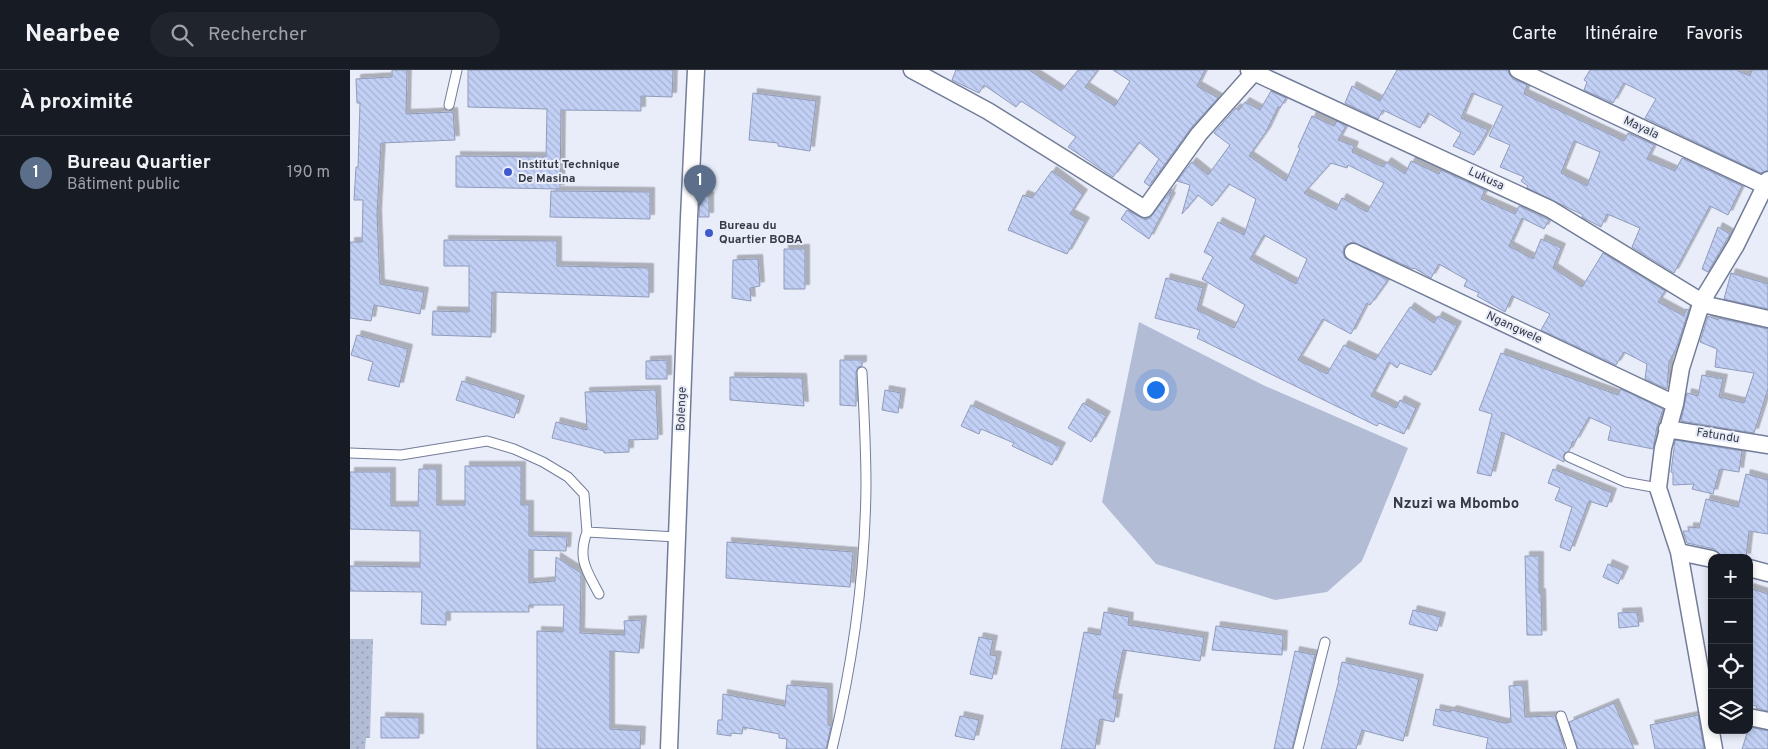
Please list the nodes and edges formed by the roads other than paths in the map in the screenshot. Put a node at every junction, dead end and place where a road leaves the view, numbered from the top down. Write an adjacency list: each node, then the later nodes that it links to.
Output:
1 (457, 70): 6 (lane)
2 (696, 70): 19 (street, Bolenge)
3 (912, 70): 5 (street)
4 (1518, 70): 7 (street, Mayala)
5 (1253, 71): 9 (street, Lukusa)
6 (449, 104)
7 (1767, 184): 9 (street)
8 (1353, 252): 12 (street, Ngangwele)
9 (1704, 303): 10 (street, Lukusa); 12 (street)
10 (1768, 319)
11 (862, 372): 32 (lane)
12 (1675, 404): 13 (street)
13 (1668, 429): 14 (street, Fatundu); 17 (street)
14 (1768, 445)
15 (350, 453): 18 (lane)
16 (1569, 457): 17 (lane)
17 (1658, 488): 20 (street)
18 (587, 532): 19 (lane); 24 (lane)
19 (677, 537): 31 (street, Bolenge)
20 (1680, 552): 21 (street); 26 (street)
21 (1708, 558)
22 (1753, 569): 23 (street)
23 (1768, 573)
24 (599, 594)
25 (1325, 642): 33 (lane)
26 (1708, 703)
27 (1560, 716): 34 (lane)
28 (1753, 718): 29 (street)
29 (1768, 720)
30 (1712, 734): 35 (street)
31 (669, 749)
32 (832, 749)
33 (1298, 749)
34 (1572, 749)
35 (1714, 749)

